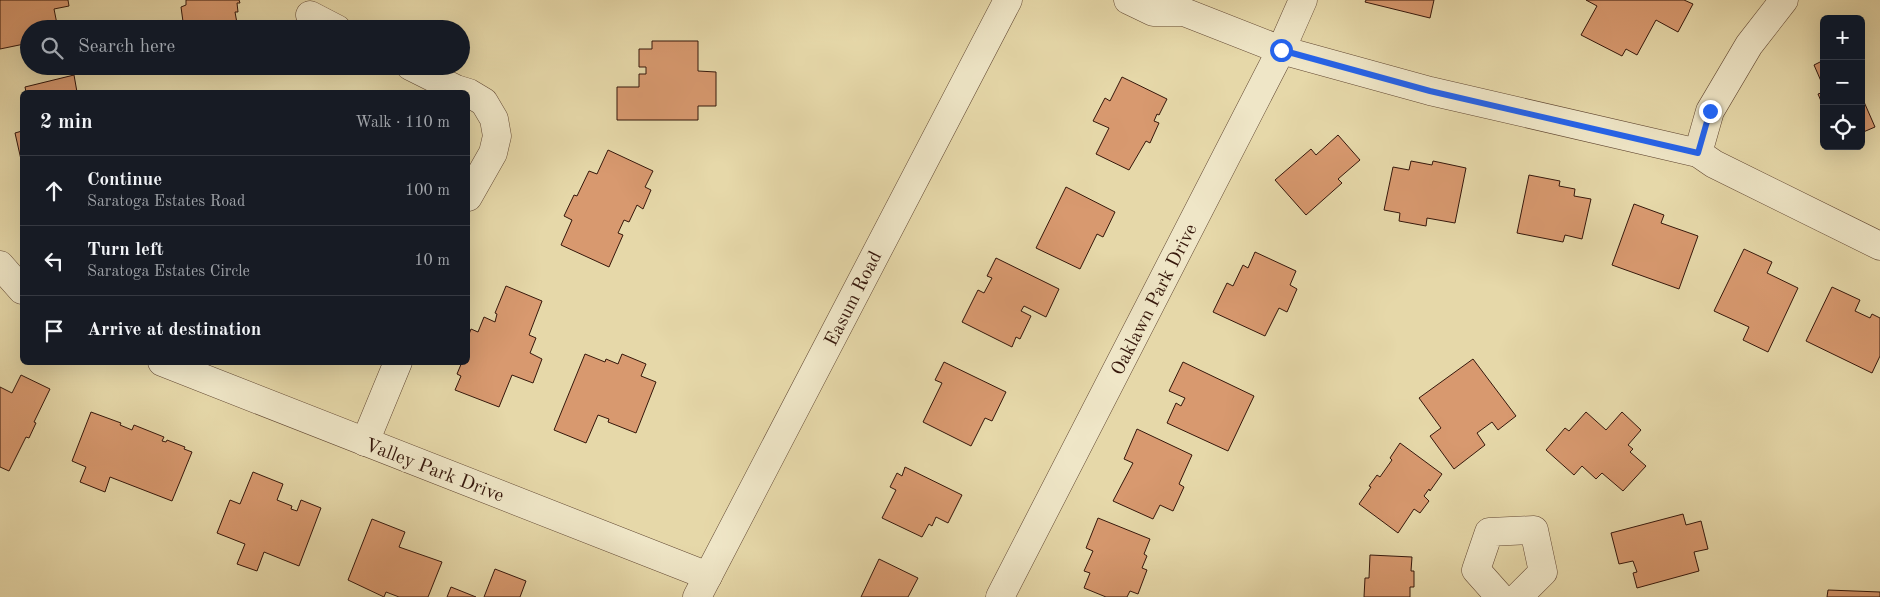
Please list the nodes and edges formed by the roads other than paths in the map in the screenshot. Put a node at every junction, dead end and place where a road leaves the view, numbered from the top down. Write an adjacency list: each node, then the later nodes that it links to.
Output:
1 (1008, 0): 20 (street, Easum Road)
2 (1128, 0): 5 (street)
3 (1304, 0): 8 (street, Oaklawn Park Drive)
4 (1784, 0): 12 (street)
5 (1182, 6): 8 (street)
6 (310, 15): 7 (street)
7 (320, 20)
8 (1281, 50): 12 (street); 21 (street, Oaklawn Park Drive)
9 (428, 75): 10 (street)
10 (459, 90)
11 (470, 94): 13 (street)
12 (1698, 153): 14 (street)
13 (470, 193)
14 (1880, 246)
15 (0, 265): 16 (street)
16 (20, 288)
17 (170, 365): 19 (street, Valley Park Drive)
18 (397, 365): 19 (street)
19 (365, 442): 20 (street, Valley Park Drive)
20 (703, 586)
21 (1000, 597)
22 (1500, 597): 23 (street)
23 (1518, 597)

